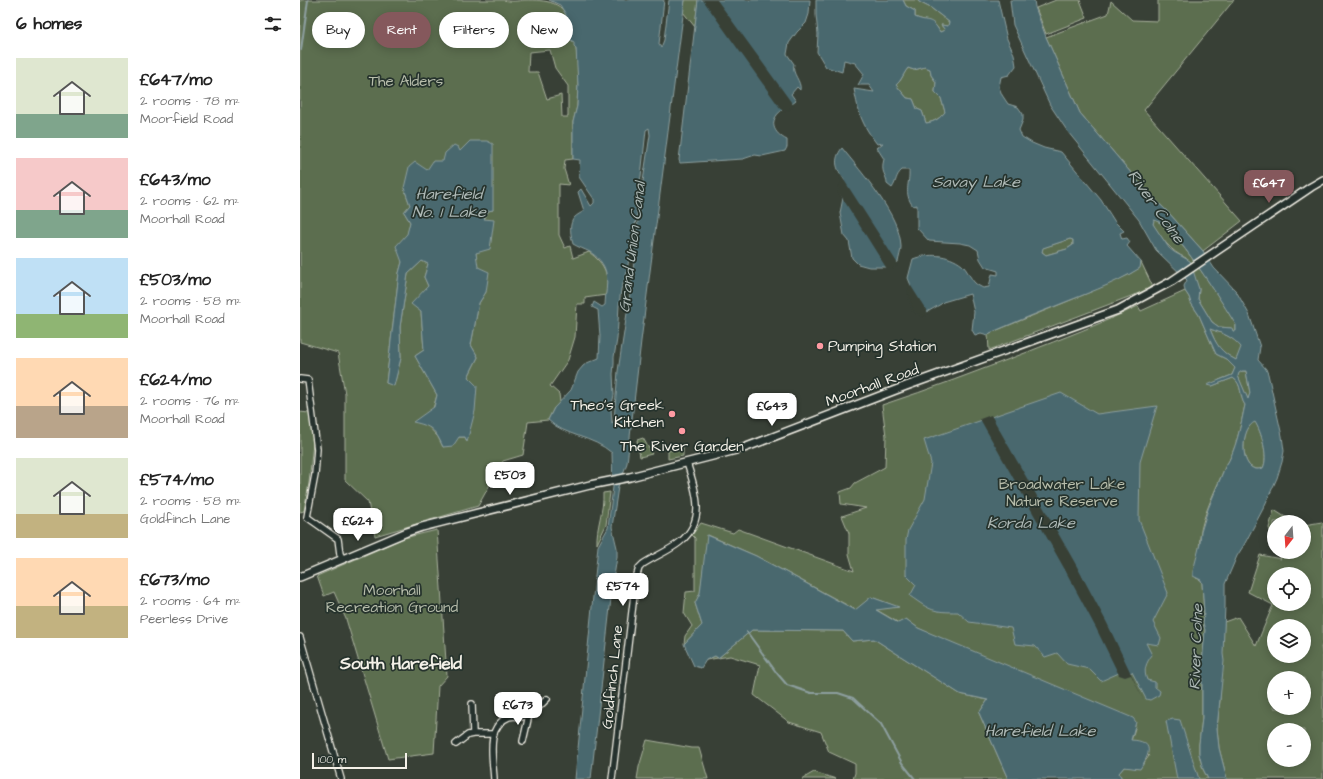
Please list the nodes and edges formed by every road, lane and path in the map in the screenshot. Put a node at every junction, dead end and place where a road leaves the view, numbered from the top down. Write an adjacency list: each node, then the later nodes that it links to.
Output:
1 (1323, 180): 3 (street, Moorhall Road)
2 (300, 379): 4 (street)
3 (687, 463): 4 (street, Moorhall Road); 16 (street, Goldfinch Lane)
4 (343, 559): 5 (street, Moorhall Road)
5 (300, 577)
6 (300, 637): 14 (street)
7 (547, 699): 9 (street)
8 (472, 704): 10 (street)
9 (529, 715): 11 (street); 12 (street)
10 (474, 734): 11 (street); 13 (street)
11 (493, 734): 15 (street)
12 (523, 742)
13 (456, 744)
14 (341, 779)
15 (494, 779)
16 (612, 779)

